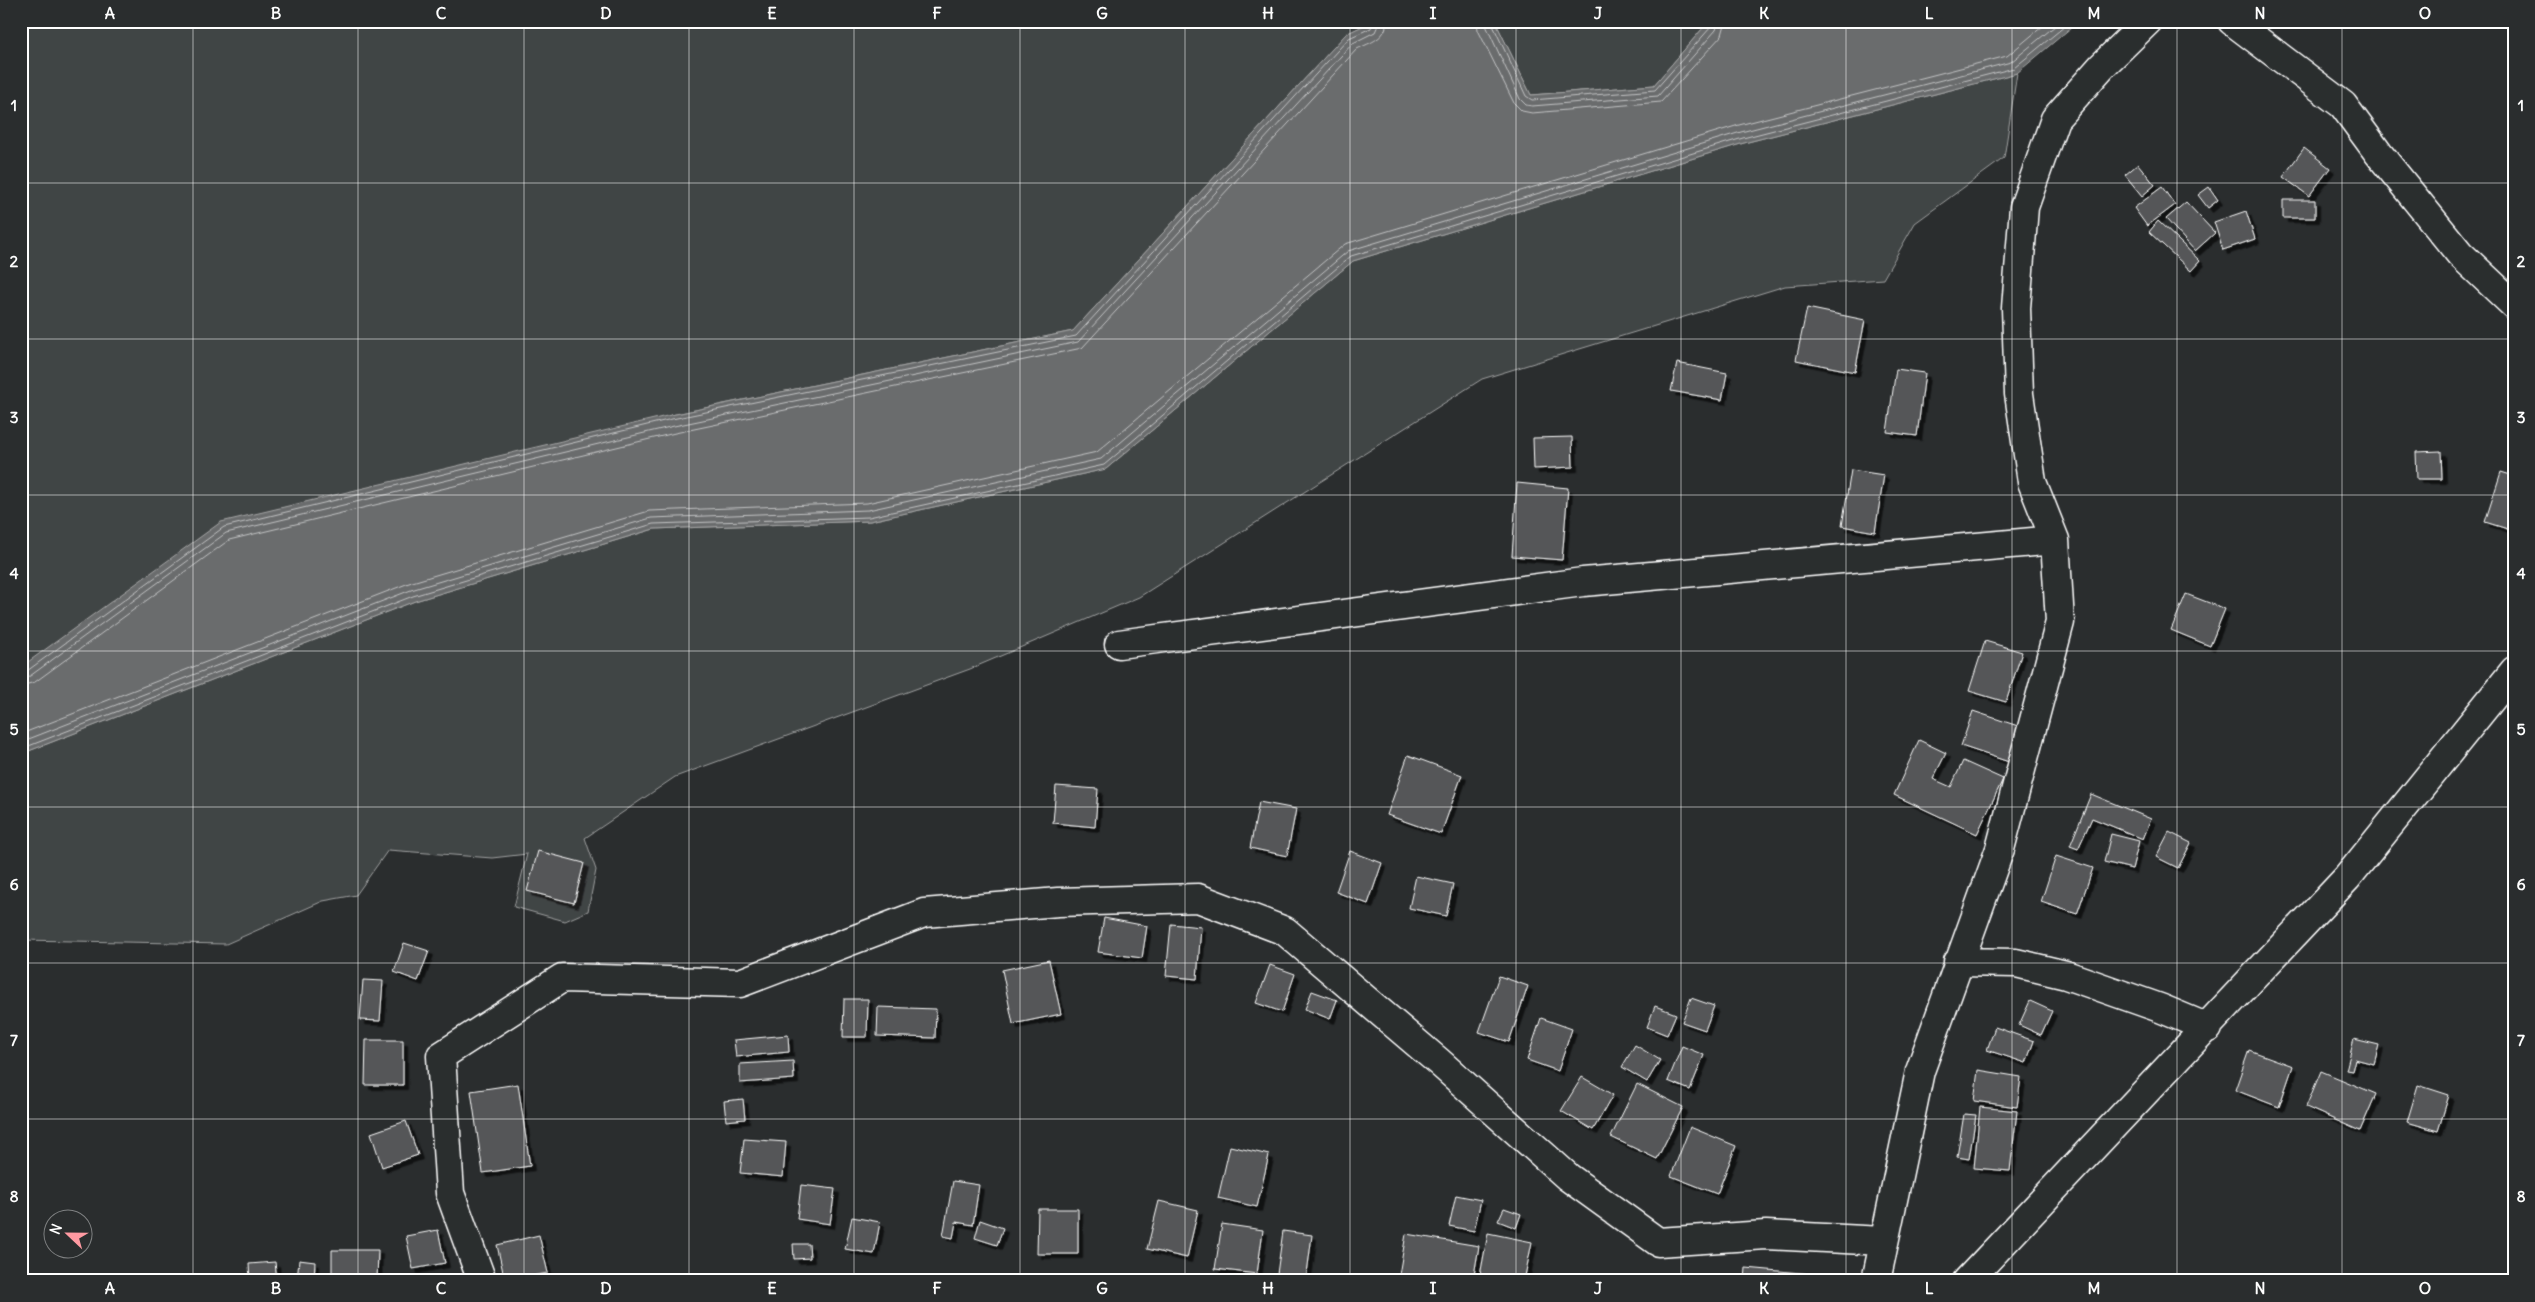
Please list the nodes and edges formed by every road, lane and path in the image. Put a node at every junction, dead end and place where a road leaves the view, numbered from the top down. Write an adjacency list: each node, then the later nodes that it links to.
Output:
1 (2148, 21): 4 (street)
2 (2232, 21): 3 (street)
3 (2514, 305)
4 (2055, 540): 5 (street); 7 (street)
5 (1119, 644)
6 (2514, 671): 8 (street)
7 (1958, 962): 8 (street); 9 (street)
8 (2208, 1028): 12 (street)
9 (1884, 1241): 10 (street); 11 (street)
10 (482, 1281)
11 (1876, 1281)
12 (1966, 1281)

